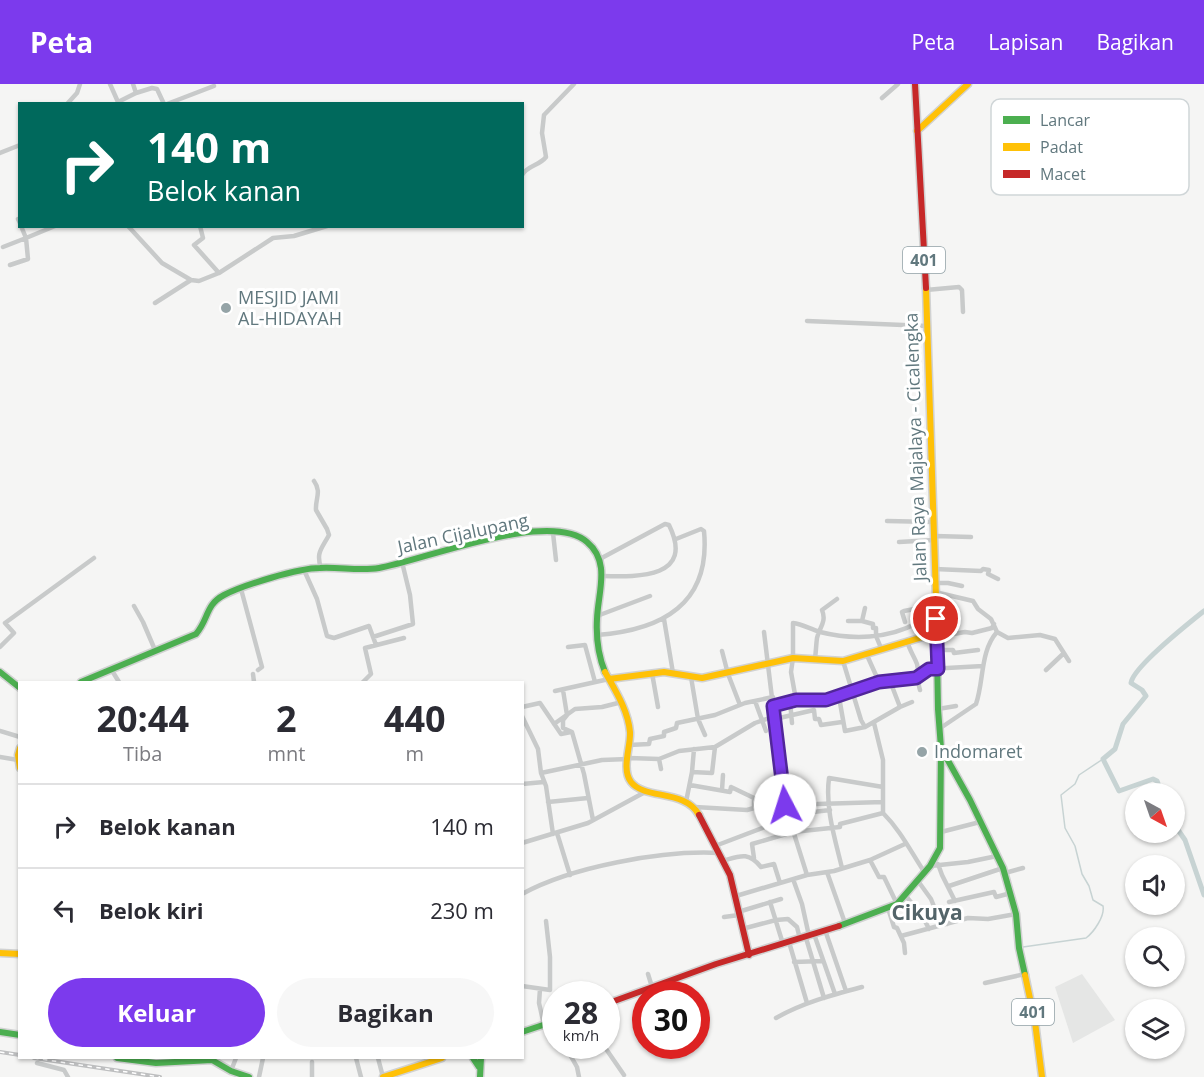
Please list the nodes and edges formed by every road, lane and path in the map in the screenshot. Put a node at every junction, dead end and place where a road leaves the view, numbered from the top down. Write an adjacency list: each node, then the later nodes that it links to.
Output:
1 (82, 84): 12 (street)
2 (110, 84): 13 (street)
3 (132, 84): 9 (street)
4 (574, 84): 21 (street)
5 (898, 84): 11 (street)
6 (915, 84): 18 (street, Jalan Raya Majalaya - Cicalengka / 401)
7 (968, 84): 18 (street)
8 (214, 86): 10 (street)
9 (136, 93): 14 (street); 15 (street)
10 (180, 97): 16 (street); 17 (street)
11 (882, 98)
12 (69, 102)
13 (116, 102)
14 (118, 102)
15 (164, 102)
16 (169, 102)
17 (183, 102)
18 (917, 131): 32 (street, Jalan Raya Majalaya - Cicalengka / 401)
19 (18, 146): 20 (street)
20 (0, 153)
21 (524, 172)
22 (21, 228): 27 (street)
23 (130, 228): 31 (street)
24 (200, 228): 30 (street)
25 (320, 228): 30 (street)
26 (43, 229): 27 (street)
27 (26, 238): 28 (street); 29 (street)
28 (3, 247)
29 (10, 266)
30 (219, 273): 31 (street)
31 (191, 280): 33 (street)
32 (926, 290): 34 (street); 36 (street, Jalan Raya Majalaya - Cicalengka / 401)
33 (155, 303)
34 (963, 312)
35 (807, 321): 36 (street)
36 (927, 326): 39 (street, Jalan Raya Majalaya - Cicalengka / 401)
37 (314, 482): 49 (street)
38 (887, 521): 39 (street)
39 (934, 522): 42 (street, Jalan Raya Majalaya - Cicalengka / 401)
40 (553, 533): 46 (street); 47 (street, Jalan Cijalupang); 48 (street, Jalan Cijalupang)
41 (972, 537): 42 (street)
42 (935, 538): 44 (street); 50 (street, Jalan Raya Majalaya - Cicalengka / 401)
43 (676, 539): 47 (street); 52 (street); 64 (street)
44 (899, 542)
45 (94, 558): 68 (street)
46 (556, 560)
47 (598, 560): 52 (street, Jalan Cijalupang)
48 (402, 562): 49 (street, Jalan Cijalupang); 79 (street)
49 (321, 569): 51 (street, Jalan Cijalupang)
50 (935, 569): 53 (street); 54 (street, Jalan Raya Majalaya - Cicalengka / 401)
51 (304, 570): 56 (street, Jalan Cijalupang); 79 (street)
52 (603, 576): 63 (street, Jalan Cijalupang)
53 (998, 579)
54 (936, 583): 55 (street); 57 (street, Jalan Raya Majalaya - Cicalengka / 401)
55 (962, 586)
56 (241, 589): 87 (street, Jalan Cijalupang); 111 (street)
57 (935, 592): 60 (street, Jalan Raya Majalaya - Cicalengka / 401); 70 (street)
58 (650, 596): 63 (street)
59 (837, 599): 74 (street)
60 (935, 605): 67 (street); 77 (street, Jalan Raya Majalaya - Cicalengka / 401)
61 (134, 606): 87 (street)
62 (865, 608): 66 (street)
63 (597, 616): 76 (street, Jalan Cijalupang)
64 (664, 620): 76 (street); 104 (street)
65 (848, 621): 66 (street)
66 (862, 621): 78 (street)
67 (905, 622)
68 (5, 623): 72 (street); 84 (street)
69 (917, 623): 71 (street)
70 (994, 624): 75 (street); 77 (street)
71 (912, 626): 78 (street); 81 (street)
72 (0, 627)
73 (764, 632): 97 (street)
74 (819, 632): 78 (street); 93 (street); 94 (street)
75 (997, 632): 92 (street); 98 (street)
76 (597, 635): 108 (street, Jalan Cijalupang)
77 (936, 635): 81 (street); 88 (street, Jalan Raya Majalaya - Cicalengka / 401)
78 (876, 636): 86 (street)
79 (373, 637): 83 (street)
80 (404, 638): 83 (street)
81 (916, 639): 82 (street)
82 (907, 640): 86 (street); 107 (street)
83 (376, 645): 112 (street)
84 (0, 646)
85 (568, 646): 114 (street)
86 (881, 648): 91 (street)
87 (154, 650): 99 (street, Jalan Cijalupang)
88 (937, 650): 89 (street); 100 (street, Jalan Raya Majalaya - Cicalengka / 401)
89 (978, 650)
90 (722, 651): 105 (street)
91 (866, 653): 95 (street); 115 (street)
92 (1064, 653): 96 (street); 101 (street)
93 (793, 658): 94 (street); 97 (street); 123 (street)
94 (815, 658): 95 (street)
95 (843, 661): 120 (street)
96 (1069, 662)
97 (768, 664): 105 (street); 121 (street)
98 (983, 666): 100 (street); 146 (street)
99 (111, 669): 109 (street, Jalan Cijalupang); 110 (street)
100 (938, 669): 107 (street); 134 (street, Jalan Raya Majalaya - Cicalengka / 401)
101 (1046, 670)
102 (0, 672): 116 (street)
103 (652, 673): 104 (street); 108 (street); 132 (street)
104 (673, 673): 106 (street)
105 (728, 674): 106 (street); 128 (street)
106 (691, 677): 138 (street)
107 (916, 678): 113 (street); 118 (street)
108 (609, 679): 114 (street); 126 (street, Jalan Cijalupang)
109 (83, 681)
110 (118, 681)
111 (254, 681)
112 (364, 681)
113 (890, 681): 115 (street); 133 (street)
114 (595, 682): 117 (street)
115 (879, 682): 120 (street)
116 (18, 686)
117 (563, 690): 119 (street); 135 (street)
118 (920, 690)
119 (555, 691)
120 (853, 692): 122 (street); 145 (street)
121 (773, 697): 124 (street); 129 (street)
122 (839, 697): 123 (street); 141 (street)
123 (796, 700): 125 (street)
124 (755, 701): 128 (street); 140 (street)
125 (790, 701): 129 (street); 136 (street)
126 (622, 702): 135 (street); 152 (street, Jalan Cijalupang)
127 (912, 702): 133 (street)
128 (740, 705): 138 (street)
129 (773, 706): 137 (street)
130 (956, 706): 134 (street)
131 (524, 707): 144 (street)
132 (658, 707)
133 (900, 707): 143 (street)
134 (938, 709): 146 (street, Jalan Raya Majalaya - Cicalengka / 401)
135 (567, 715): 144 (street); 149 (street)
136 (792, 716): 137 (street); 141 (street); 142 (street)
137 (775, 718): 140 (street); 172 (street)
138 (698, 719): 150 (street); 152 (street)
139 (524, 720): 163 (street)
140 (762, 720): 148 (street); 153 (street)
141 (842, 722): 145 (street)
142 (792, 723)
143 (874, 723): 145 (street); 168 (street)
144 (554, 724): 149 (street)
145 (865, 727)
146 (939, 729): 155 (street, Jalan Raya Majalaya - Cicalengka / 401)
147 (0, 731): 151 (street)
148 (766, 731)
149 (572, 732): 160 (street)
150 (705, 735)
151 (18, 736)
152 (629, 746): 157 (street, Jalan Cijalupang)
153 (715, 747): 154 (street); 162 (street)
154 (694, 748): 158 (street); 162 (street)
155 (941, 748): 184 (street, Jalan Raya Majalaya - Cicalengka / 401); 187 (street)
156 (0, 757): 159 (street)
157 (629, 758): 158 (street); 160 (street); 170 (street, Jalan Cijalupang)
158 (659, 759): 161 (street)
159 (18, 760)
160 (581, 764): 163 (street); 171 (street)
161 (661, 769)
162 (692, 772): 167 (street)
163 (541, 773): 165 (street)
164 (723, 775): 169 (street)
165 (544, 782): 166 (street); 173 (street)
166 (524, 784)
167 (690, 785): 169 (street); 174 (street)
168 (883, 787): 176 (street); 177 (street)
169 (722, 790): 175 (street)
170 (647, 791): 174 (street); 183 (street)
171 (588, 798): 173 (street); 183 (street)
172 (784, 799): 175 (street); 178 (street)
173 (548, 802): 188 (street)
174 (686, 802): 179 (street)
175 (754, 802): 179 (street)
176 (883, 802): 177 (street); 181 (street)
177 (829, 803): 178 (street); 180 (street)
178 (785, 805): 182 (street)
179 (695, 807): 191 (street)
180 (830, 810): 182 (street); 185 (street)
181 (883, 813): 185 (street); 190 (street)
182 (788, 817): 186 (street); 191 (street)
183 (593, 820): 188 (street)
184 (980, 822): 187 (street); 193 (street, Jalan Raya Majalaya - Cicalengka / 401)
185 (832, 828): 186 (street); 199 (street)
186 (793, 832): 194 (street); 205 (street)
187 (941, 832): 198 (street)
188 (555, 833): 189 (street); 204 (street)
189 (524, 842)
190 (905, 844): 195 (street); 203 (street)
191 (715, 846): 192 (street)
192 (719, 853): 196 (street); 204 (street)
193 (997, 856): 197 (street); 201 (street, Jalan Raya Majalaya - Cicalengka / 401)
194 (754, 858): 196 (street); 208 (street)
195 (870, 860): 199 (street); 218 (street)
196 (722, 861): 213 (street)
197 (938, 864): 198 (street); 209 (street)
198 (930, 866): 203 (street)
199 (842, 868): 202 (street)
200 (1023, 868): 201 (street)
201 (1004, 870): 209 (street); 211 (street, Jalan Raya Majalaya - Cicalengka / 401)
202 (827, 872): 205 (street); 225 (street)
203 (925, 873): 207 (street)
204 (570, 874): 210 (street)
205 (807, 875): 206 (street)
206 (793, 879): 208 (street); 231 (street)
207 (918, 880): 212 (street); 226 (street)
208 (780, 883): 213 (street)
209 (949, 886): 215 (street)
210 (524, 893)
211 (1011, 893): 215 (street); 221 (street, Jalan Raya Majalaya - Cicalengka / 401)
212 (905, 895): 218 (street); 228 (street)
213 (736, 896): 220 (street)
214 (781, 899): 216 (street)
215 (955, 901): 217 (street)
216 (770, 902): 220 (street); 223 (street)
217 (949, 902)
218 (897, 904): 219 (street)
219 (888, 908): 225 (street); 230 (street)
220 (739, 913): 222 (street); 227 (street)
221 (1016, 914): 226 (street); 241 (street, Jalan Raya Majalaya - Cicalengka / 401)
222 (724, 918)
223 (776, 920): 227 (street); 231 (street); 232 (street)
224 (546, 921): 247 (street)
225 (846, 923): 229 (street)
226 (947, 924): 228 (street)
227 (742, 929): 236 (street)
228 (929, 929): 230 (street)
229 (825, 930): 231 (street); 248 (street)
230 (901, 936): 234 (street)
231 (807, 937): 232 (street); 237 (street); 238 (street)
232 (786, 943): 236 (street); 239 (street)
233 (0, 953): 235 (street)
234 (905, 953)
235 (18, 954)
236 (749, 955): 243 (street)
237 (812, 961): 238 (street); 239 (street); 250 (street)
238 (823, 961): 249 (street)
239 (794, 962): 251 (street)
240 (648, 974): 242 (street)
241 (1025, 974): 244 (street); 282 (street, Jalan Raya Majalaya - Cicalengka / 401)
242 (650, 981)
243 (670, 981)
244 (985, 983)
245 (524, 986): 247 (street)
246 (862, 987): 248 (street)
247 (540, 989): 252 (street)
248 (846, 991): 249 (street)
249 (835, 994): 250 (street)
250 (824, 998): 251 (street)
251 (807, 1004): 253 (street)
252 (542, 1016)
253 (776, 1018)
254 (542, 1025): 255 (street)
255 (524, 1031)
256 (0, 1032): 257 (street)
257 (18, 1035)
258 (125, 1059): 259 (street)
259 (211, 1059): 272 (street)
260 (236, 1059): 272 (street)
261 (263, 1059): 277 (street)
262 (358, 1059): 279 (street)
263 (378, 1059): 280 (street)
264 (439, 1059): 280 (street)
265 (473, 1059): 271 (street)
266 (481, 1059): 271 (street)
267 (571, 1059): 273 (street)
268 (613, 1059): 274 (street)
269 (312, 1062): 278 (street)
270 (37, 1063): 275 (street)
271 (479, 1067): 281 (street)
272 (231, 1071): 276 (street)
273 (578, 1074)
274 (624, 1075)
275 (68, 1077)
276 (249, 1077)
277 (260, 1077)
278 (312, 1077)
279 (361, 1077)
280 (383, 1077)
281 (480, 1077)
282 (1042, 1077)

